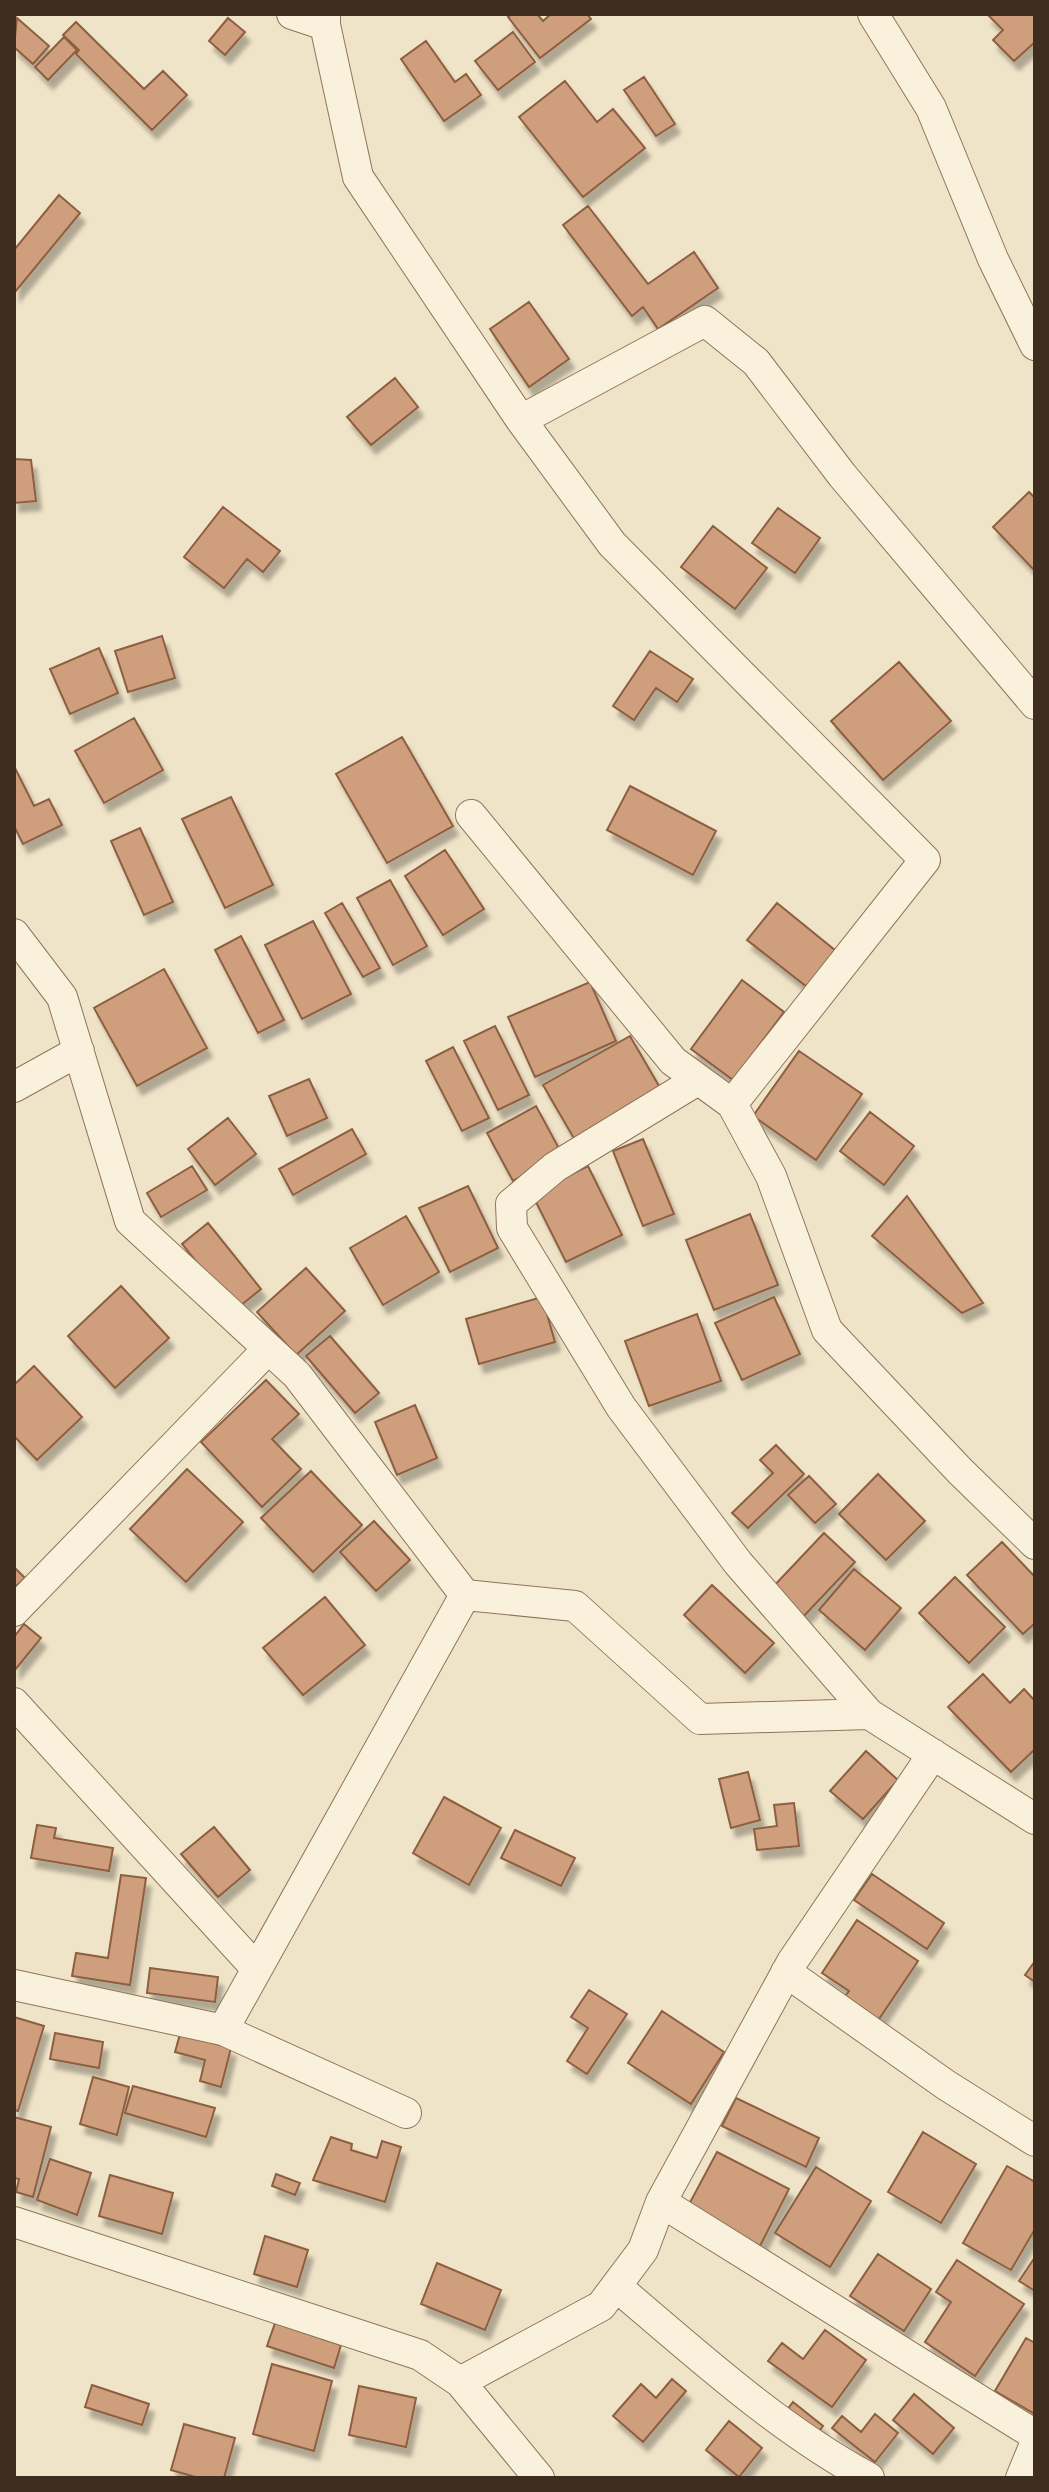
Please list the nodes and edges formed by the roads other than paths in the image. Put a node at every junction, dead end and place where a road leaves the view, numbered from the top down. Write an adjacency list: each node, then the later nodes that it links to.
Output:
1 (292, 14): 3 (street)
2 (873, 14): 4 (street)
3 (325, 20): 5 (street)
4 (1035, 345)
5 (521, 420): 6 (street); 12 (street)
6 (1035, 704)
7 (471, 815): 10 (street)
8 (14, 934): 9 (street)
9 (79, 1051): 11 (street); 13 (street)
10 (696, 1081): 12 (street); 18 (street)
11 (14, 1087)
12 (732, 1104): 14 (street)
13 (268, 1349): 15 (street); 16 (street)
14 (1035, 1544)
15 (465, 1595): 18 (street); 21 (street)
16 (14, 1611)
17 (14, 1703): 21 (street)
18 (869, 1714): 19 (street)
19 (933, 1754): 20 (street); 22 (street)
20 (1035, 1819)
21 (255, 1967): 24 (street)
22 (786, 1972): 26 (street); 27 (street)
23 (14, 1985): 24 (street)
24 (223, 2030): 25 (street)
25 (406, 2113)
26 (1035, 2141)
27 (661, 2202): 29 (street); 31 (street)
28 (14, 2222): 30 (street)
29 (616, 2286): 30 (street); 34 (street)
30 (460, 2382): 33 (street)
31 (1035, 2435)
32 (1035, 2444): 35 (street)
33 (539, 2478)
34 (869, 2478)
35 (1021, 2478)

